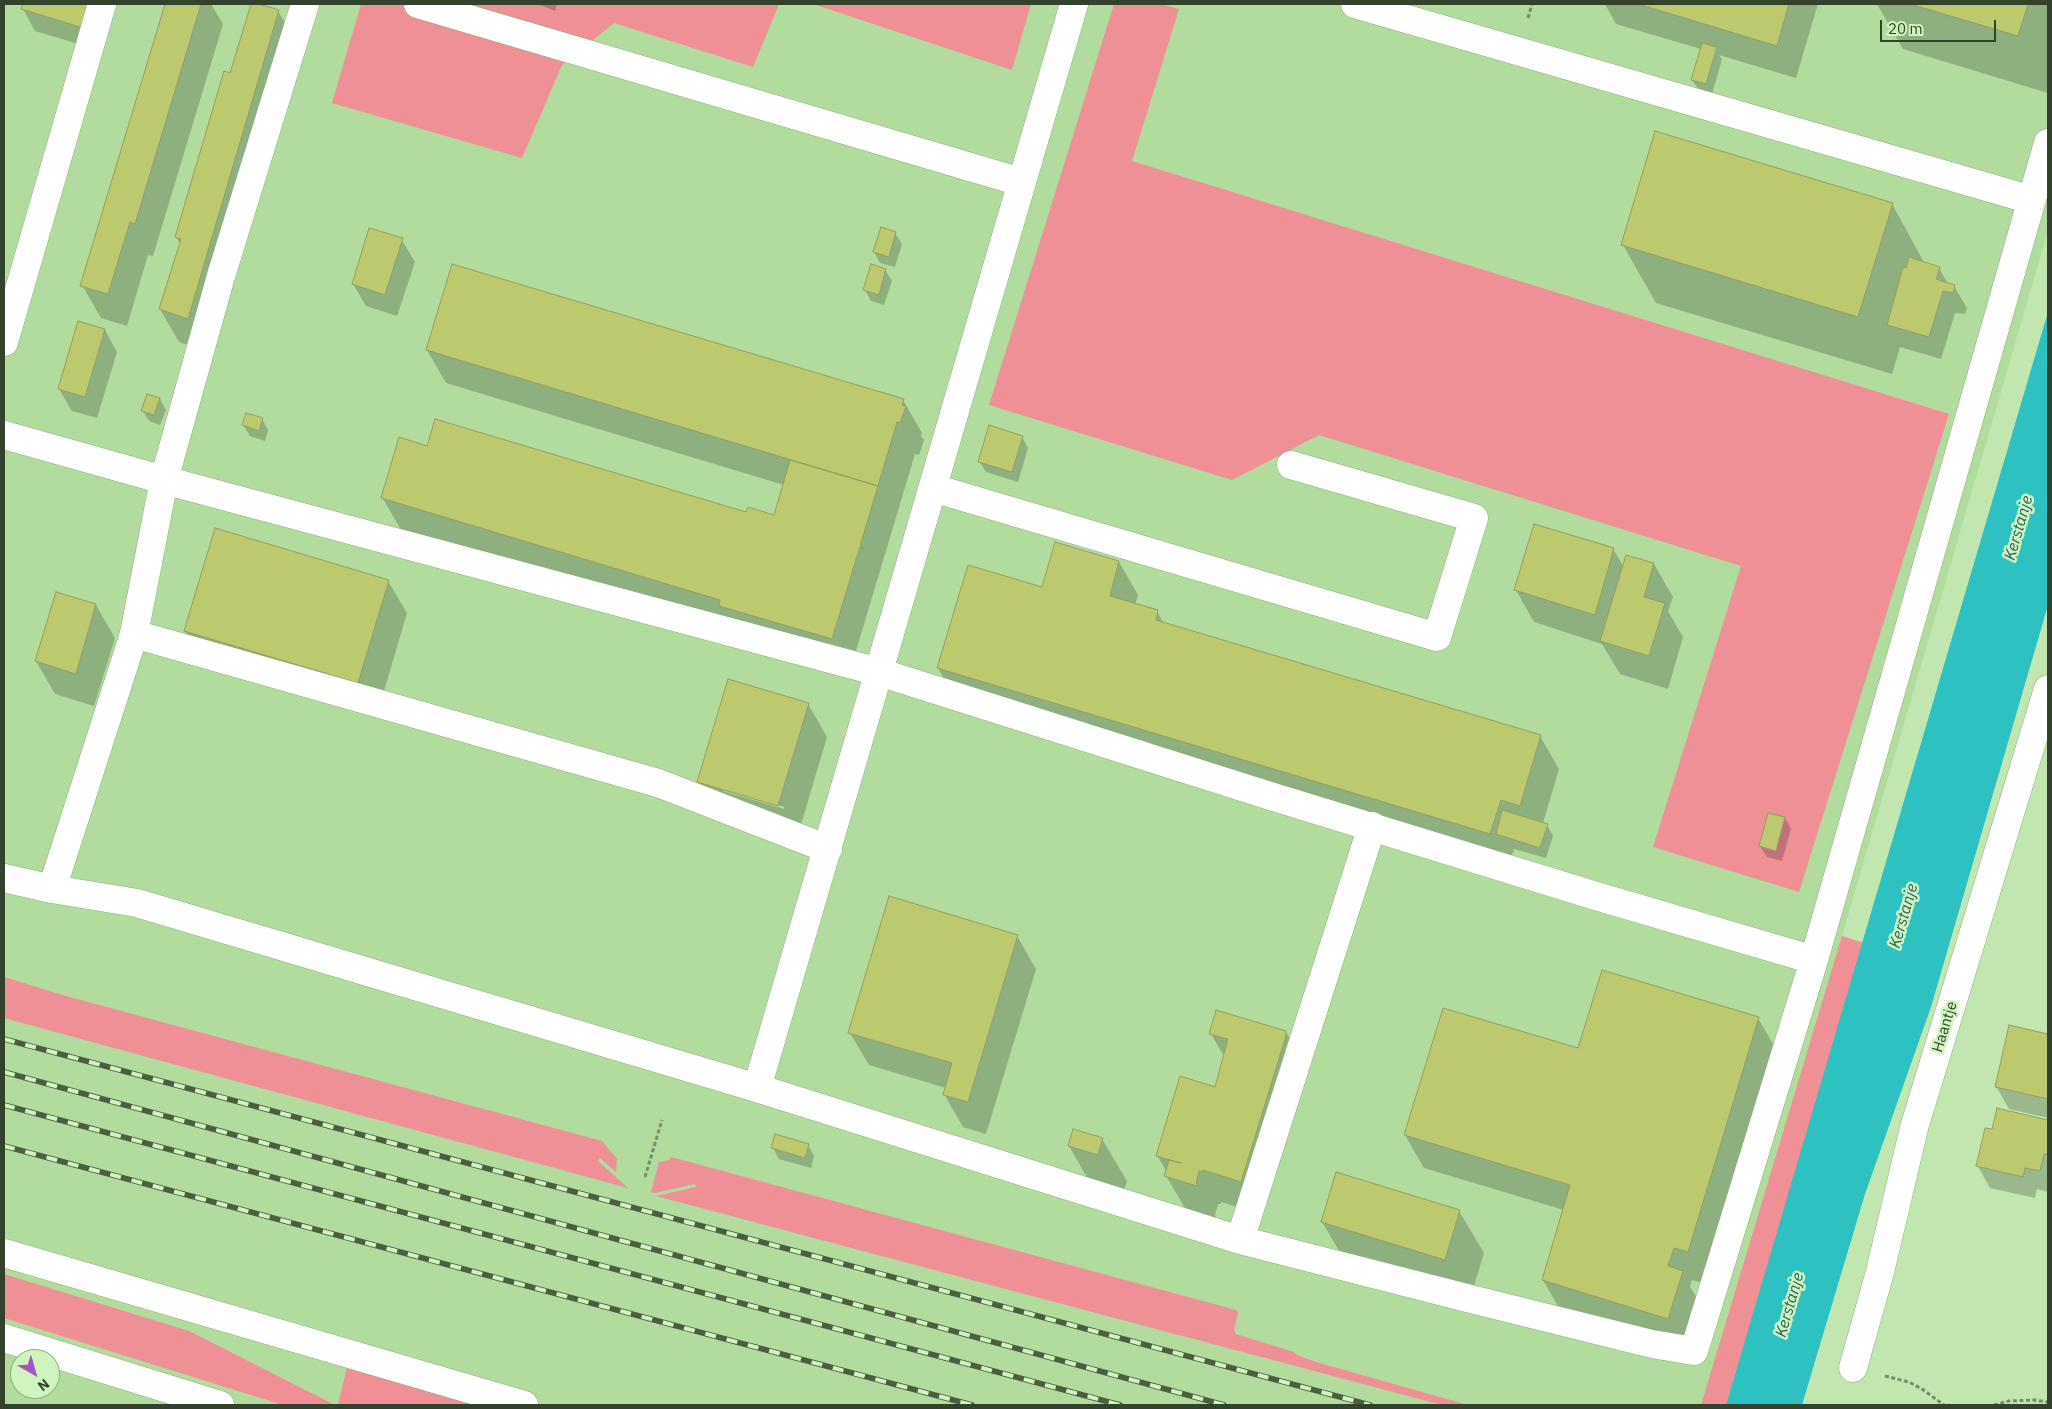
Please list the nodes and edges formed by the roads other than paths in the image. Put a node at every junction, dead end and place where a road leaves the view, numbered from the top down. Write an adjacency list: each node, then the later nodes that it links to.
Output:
1 (102, 4): 10 (street)
2 (305, 4): 13 (street)
3 (418, 4): 8 (street)
4 (1074, 4): 8 (street)
5 (1355, 4): 6 (street)
6 (1405, 11): 9 (street)
7 (2048, 143): 9 (street)
8 (1021, 182): 14 (street)
9 (2032, 200): 22 (street)
10 (4, 342)
11 (4, 436): 13 (street)
12 (1291, 465): 14 (street)
13 (164, 480): 15 (street); 16 (street)
14 (933, 488): 16 (street)
15 (134, 634): 19 (street); 21 (street)
16 (879, 672): 18 (street); 19 (street)
17 (2048, 689): 27 (street, Haantje)
18 (1372, 826): 22 (street); 24 (street)
19 (828, 849): 23 (street)
20 (4, 878): 21 (street)
21 (52, 889): 23 (street)
22 (1814, 960): 24 (street)
23 (757, 1088): 24 (street)
24 (1240, 1240)
25 (4, 1253): 29 (street)
26 (4, 1338): 28 (street)
27 (1853, 1368)
28 (220, 1405)
29 (524, 1405)

